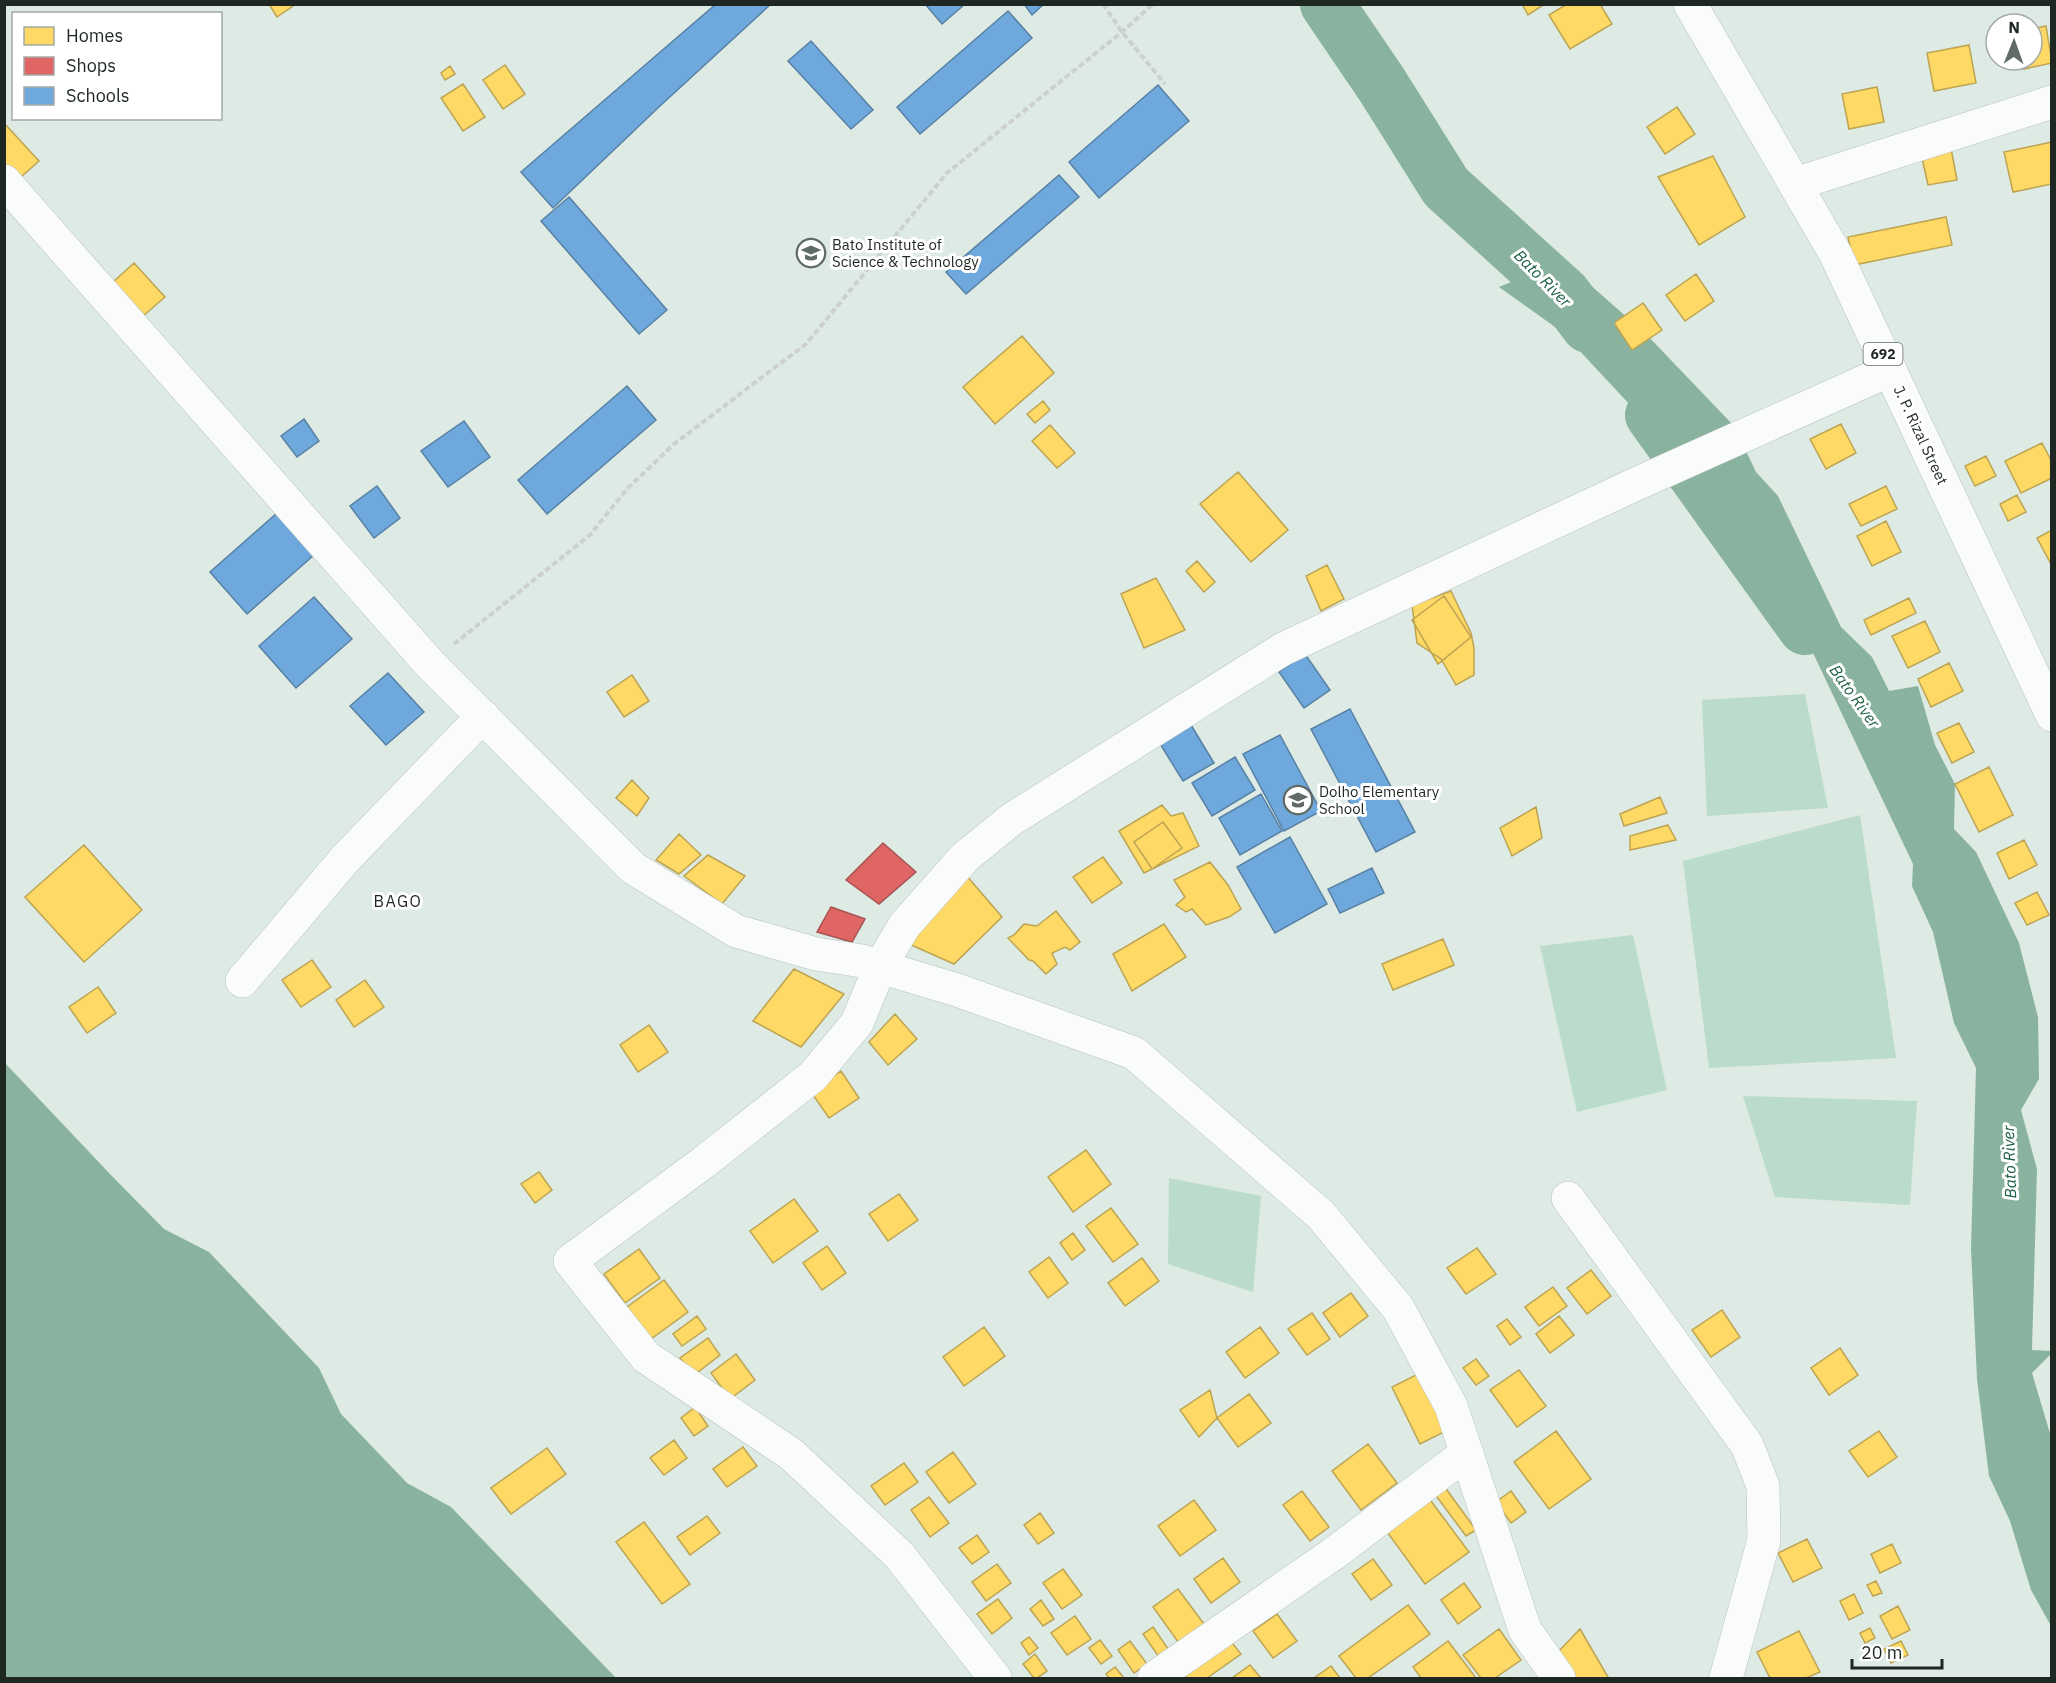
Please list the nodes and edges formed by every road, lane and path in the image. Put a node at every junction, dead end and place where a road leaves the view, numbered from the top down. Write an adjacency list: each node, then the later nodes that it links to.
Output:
1 (1103, 4): 4 (path)
2 (1153, 4): 4 (path)
3 (1690, 4): 8 (street, J. P. Rizal Street / 692)
4 (1122, 32): 5 (path); 10 (path)
5 (1165, 84)
6 (2052, 102): 8 (street)
7 (4, 181): 10 (street)
8 (1795, 184): 9 (street, J. P. Rizal Street / 692)
9 (1890, 370): 11 (street, J. P. Rizal Street / 692); 13 (street)
10 (429, 663): 12 (street)
11 (2052, 715)
12 (483, 716): 13 (street); 14 (street)
13 (880, 967): 16 (street); 17 (street)
14 (242, 981)
15 (1568, 1198): 20 (street)
16 (1467, 1453): 18 (street); 19 (street)
17 (995, 1678)
18 (1154, 1678)
19 (1558, 1678)
20 (1726, 1678)

